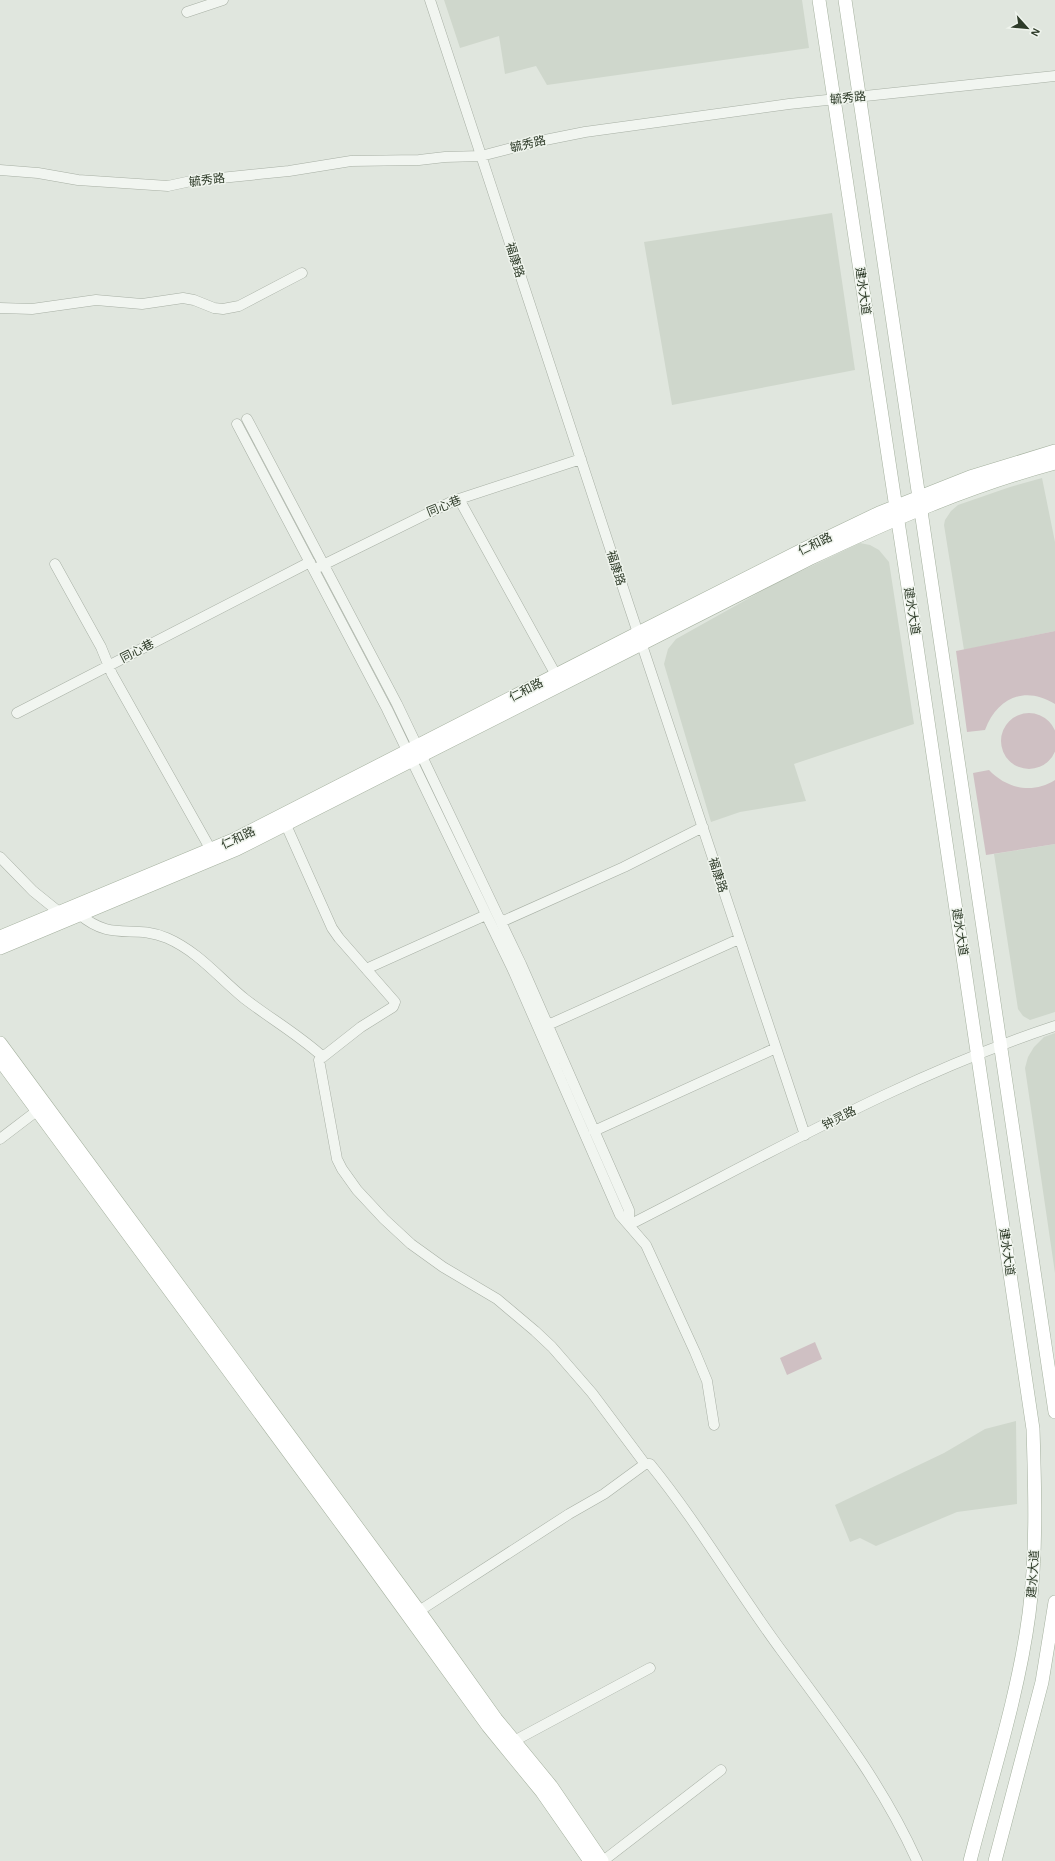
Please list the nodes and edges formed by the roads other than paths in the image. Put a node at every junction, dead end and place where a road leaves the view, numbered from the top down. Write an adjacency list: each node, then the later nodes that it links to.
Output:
1 (223, 0): 5 (street)
2 (430, 0): 9 (street, 福康路)
3 (819, 0): 8 (main road, 建水大道)
4 (845, 0): 7 (main road, 建水大道)
5 (187, 12)
6 (1055, 76): 7 (street, 毓秀路)
7 (859, 96): 8 (street, 毓秀路); 19 (main road, 建水大道)
8 (834, 99): 9 (street, 毓秀路); 20 (main road, 建水大道)
9 (481, 156): 10 (street, 毓秀路); 16 (street, 福康路)
10 (0, 170)
11 (302, 273): 12 (street)
12 (0, 308)
13 (247, 419): 22 (street)
14 (238, 424): 23 (street)
15 (1055, 452): 19 (main road, 仁和路)
16 (581, 459): 18 (street, 同心巷); 24 (street, 福康路)
17 (1055, 463): 19 (main road, 仁和路)
18 (459, 499): 22 (street, 同心巷); 26 (street)
19 (919, 502): 20 (main road, 仁和路); 44 (main road, 建水大道)
20 (896, 512): 24 (main road, 仁和路); 46 (main road, 建水大道)
21 (55, 564): 25 (street)
22 (323, 564): 23 (street, 同心巷); 28 (street)
23 (312, 565): 25 (street, 同心巷); 28 (street)
24 (640, 638): 26 (main road, 仁和路); 28 (main road, 仁和路); 30 (street, 福康路)
25 (109, 665): 27 (street); 31 (street, 同心巷)
26 (556, 675): 28 (main road, 仁和路)
27 (17, 713)
28 (415, 754): 29 (main road, 仁和路); 31 (main road, 仁和路); 35 (street); 36 (street)
29 (286, 825): 34 (main road, 仁和路); 40 (street)
30 (703, 827): 36 (street); 38 (street, 福康路)
31 (211, 850): 33 (main road, 仁和路)
32 (0, 857): 33 (street)
33 (59, 912): 37 (main road, 仁和路)
34 (78, 914): 39 (main road, 仁和路); 47 (street)
35 (486, 915): 40 (street); 53 (street)
36 (501, 922): 41 (street)
37 (0, 938)
38 (739, 939): 41 (street); 45 (street, 福康路)
39 (0, 948)
40 (366, 969): 47 (street)
41 (548, 1025): 50 (street)
42 (1055, 1026): 44 (street, 钟灵路)
43 (0, 1043): 57 (main road)
44 (1001, 1045): 46 (street, 钟灵路); 54 (main road, 建水大道)
45 (776, 1048): 50 (street); 51 (street, 福康路)
46 (978, 1054): 51 (street, 钟灵路); 66 (main road, 建水大道)
47 (323, 1057): 56 (street)
48 (0, 1060): 49 (main road)
49 (38, 1110): 52 (street); 57 (main road)
50 (594, 1131): 53 (street)
51 (806, 1135): 53 (street, 钟灵路)
52 (0, 1139)
53 (629, 1225): 55 (street)
54 (1055, 1412)
55 (714, 1425)
56 (645, 1464): 59 (street); 65 (street)
57 (329, 1498): 59 (main road); 63 (main road)
58 (1055, 1602): 67 (main road, 建水大道)
59 (419, 1612): 61 (main road)
60 (650, 1668): 61 (street)
61 (514, 1741): 64 (main road)
62 (721, 1770): 64 (street)
63 (590, 1861)
64 (602, 1861)
65 (917, 1861)
66 (970, 1861)
67 (995, 1861)

